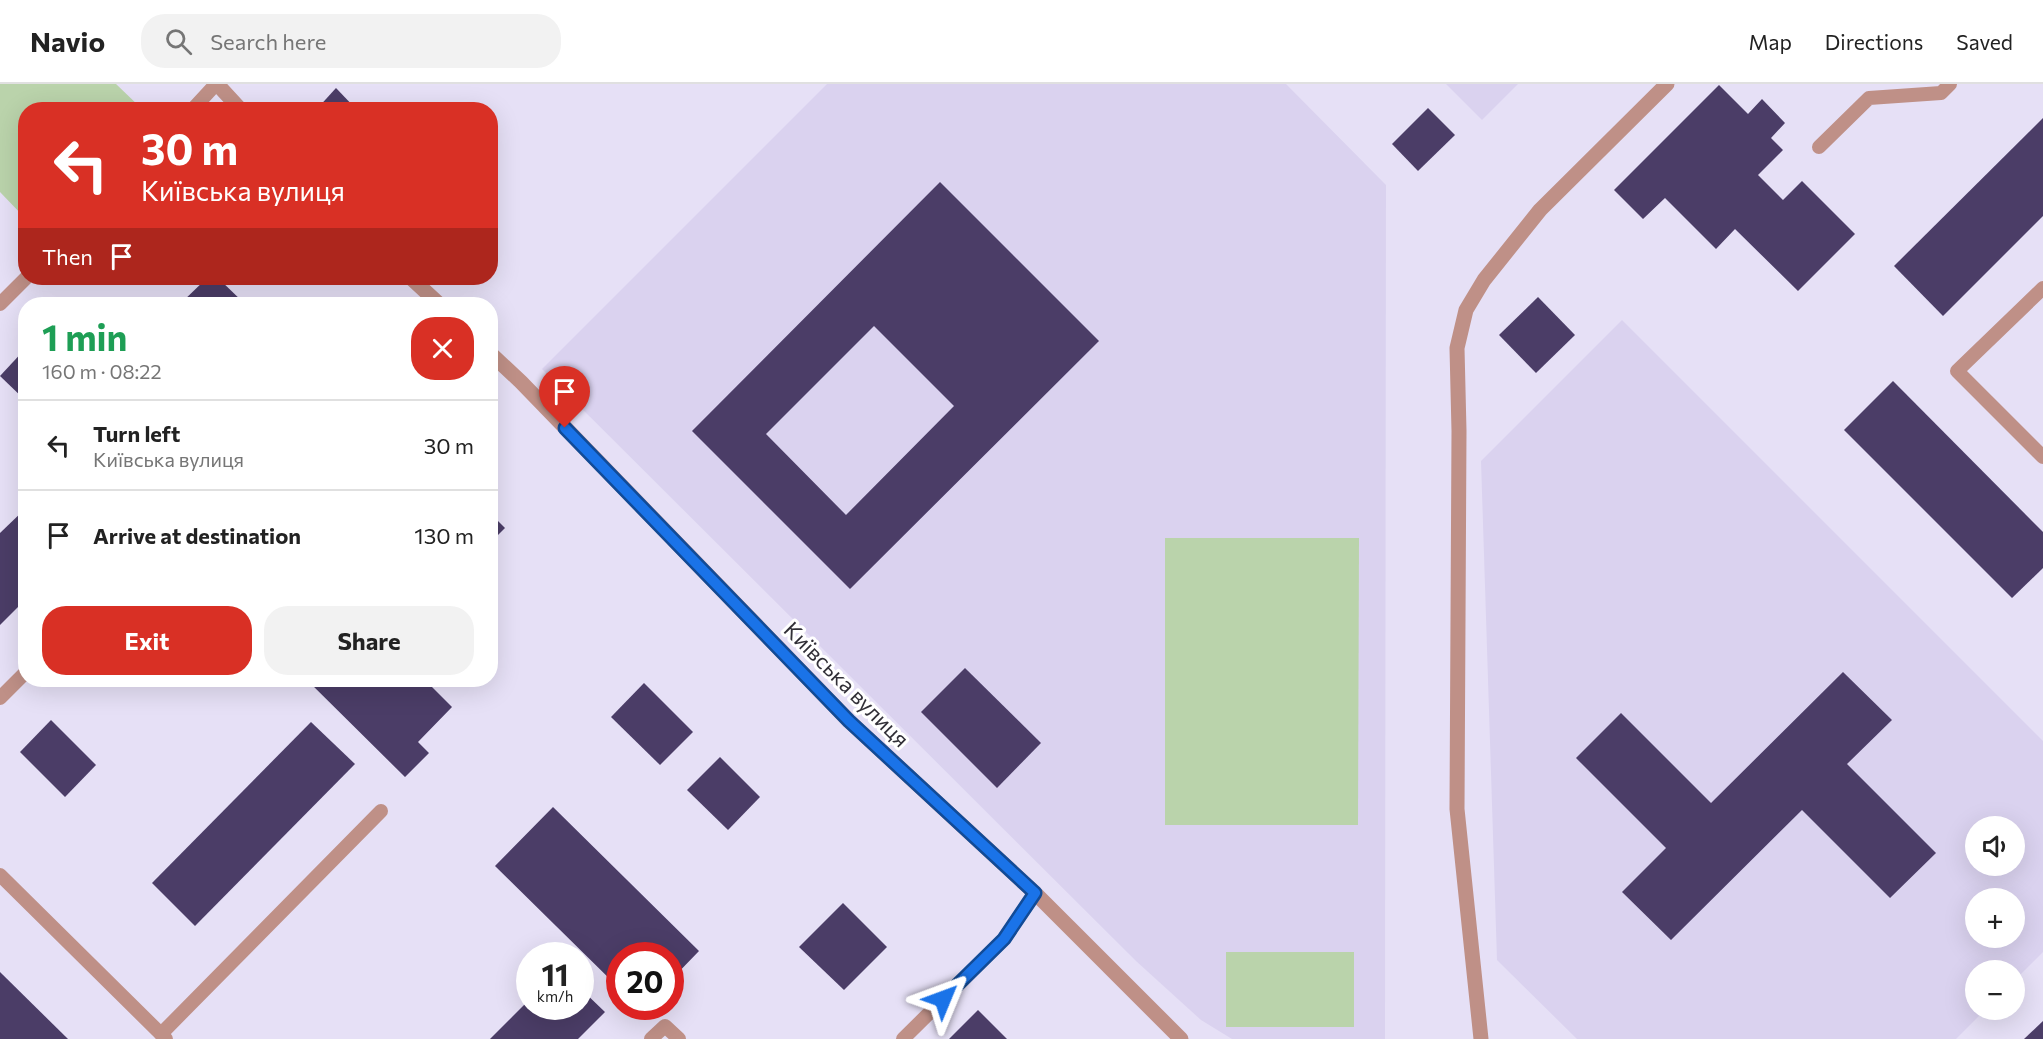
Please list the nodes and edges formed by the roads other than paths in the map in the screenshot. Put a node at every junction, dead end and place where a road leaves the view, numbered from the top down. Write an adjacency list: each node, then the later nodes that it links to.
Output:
1 (217, 84): 4 (lane); 5 (street)
2 (1667, 84): 24 (street)
3 (1950, 84): 6 (lane)
4 (200, 102)
5 (234, 102)
6 (1819, 147)
7 (19, 285): 11 (lane)
8 (419, 285): 10 (street)
9 (2043, 288): 13 (lane)
10 (432, 297)
11 (0, 304)
12 (498, 360): 18 (street, Київська вулиця)
13 (2043, 457)
14 (18, 680): 15 (lane)
15 (0, 698)
16 (381, 811): 19 (lane)
17 (0, 875): 19 (lane)
18 (1035, 893): 22 (lane); 23 (street, Київська вулиця)
19 (163, 1036)
20 (651, 1039): 21 (lane)
21 (679, 1039)
22 (903, 1039)
23 (1181, 1039)
24 (1481, 1039)

